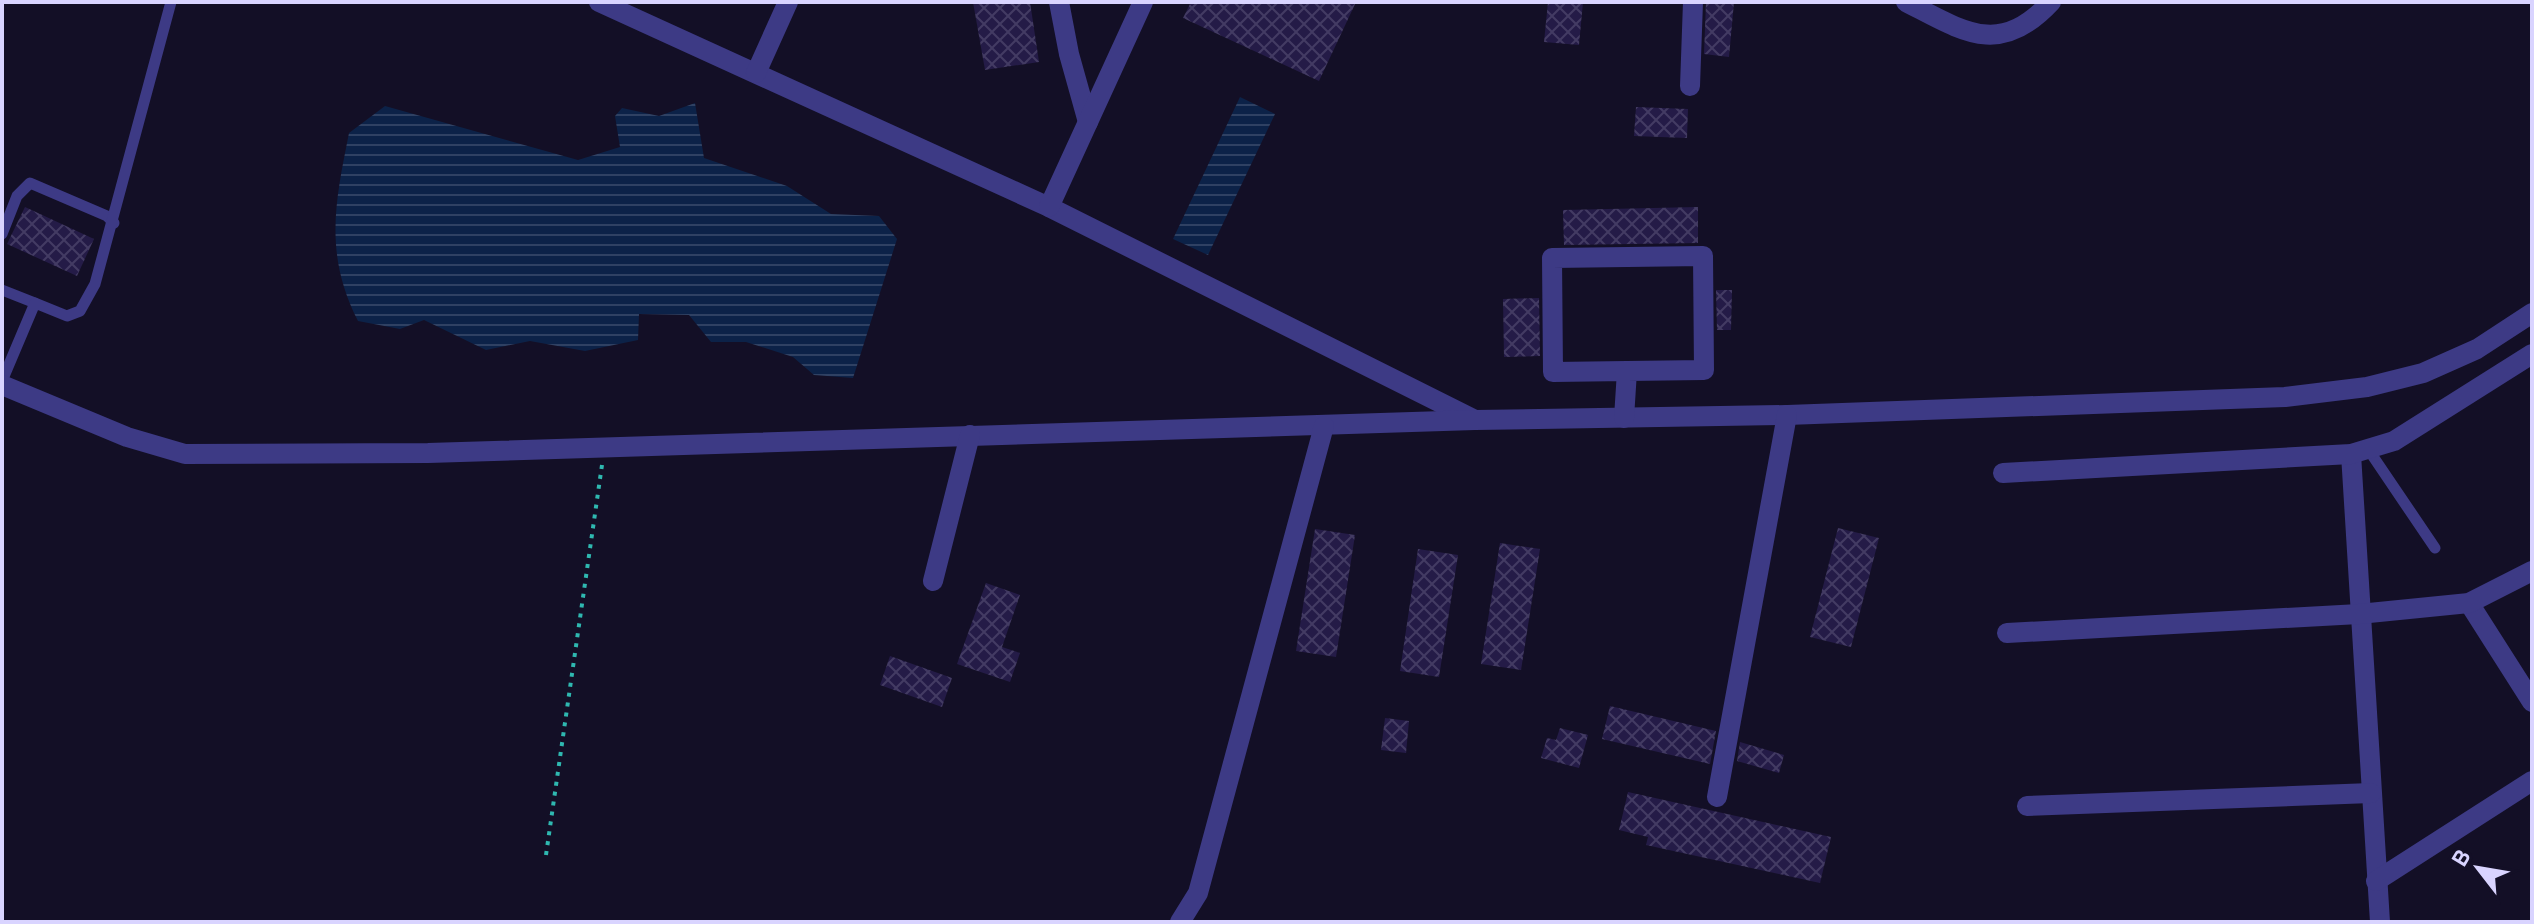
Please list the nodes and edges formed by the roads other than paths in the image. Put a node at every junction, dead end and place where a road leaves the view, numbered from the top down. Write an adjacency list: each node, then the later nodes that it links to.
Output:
1 (171, 2): 13 (lane)
2 (599, 2): 9 (street)
3 (788, 2): 9 (street)
4 (1059, 2): 11 (street)
5 (1143, 2): 11 (street)
6 (1693, 2): 10 (street)
7 (1906, 2): 8 (street)
8 (2051, 2)
9 (756, 73): 12 (street)
10 (1690, 86)
11 (1088, 122): 12 (street)
12 (1049, 207): 23 (street)
13 (114, 223): 14 (lane); 16 (lane)
14 (2, 234)
15 (2, 290): 16 (lane)
16 (35, 303): 20 (lane)
17 (2532, 313): 21 (street)
18 (2532, 354): 26 (street)
19 (1627, 371): 19 (street); 22 (street)
20 (2, 383): 25 (street)
21 (1787, 415): 22 (street); 37 (street)
22 (1624, 418): 23 (street)
23 (1475, 420): 24 (street)
24 (1324, 426): 25 (street); 40 (street)
25 (970, 435): 30 (street)
26 (2360, 452): 27 (street); 28 (lane); 32 (street)
27 (2003, 473)
28 (2435, 548)
29 (2532, 571): 31 (street)
30 (933, 581)
31 (2469, 603): 32 (street); 34 (street)
32 (2359, 614): 33 (street); 36 (street)
33 (2007, 633)
34 (2532, 702)
35 (2532, 781): 39 (street)
36 (2371, 793): 38 (street); 39 (street)
37 (1717, 797)
38 (2027, 806)
39 (2376, 881): 41 (street)
40 (1180, 922)
41 (2380, 922)

